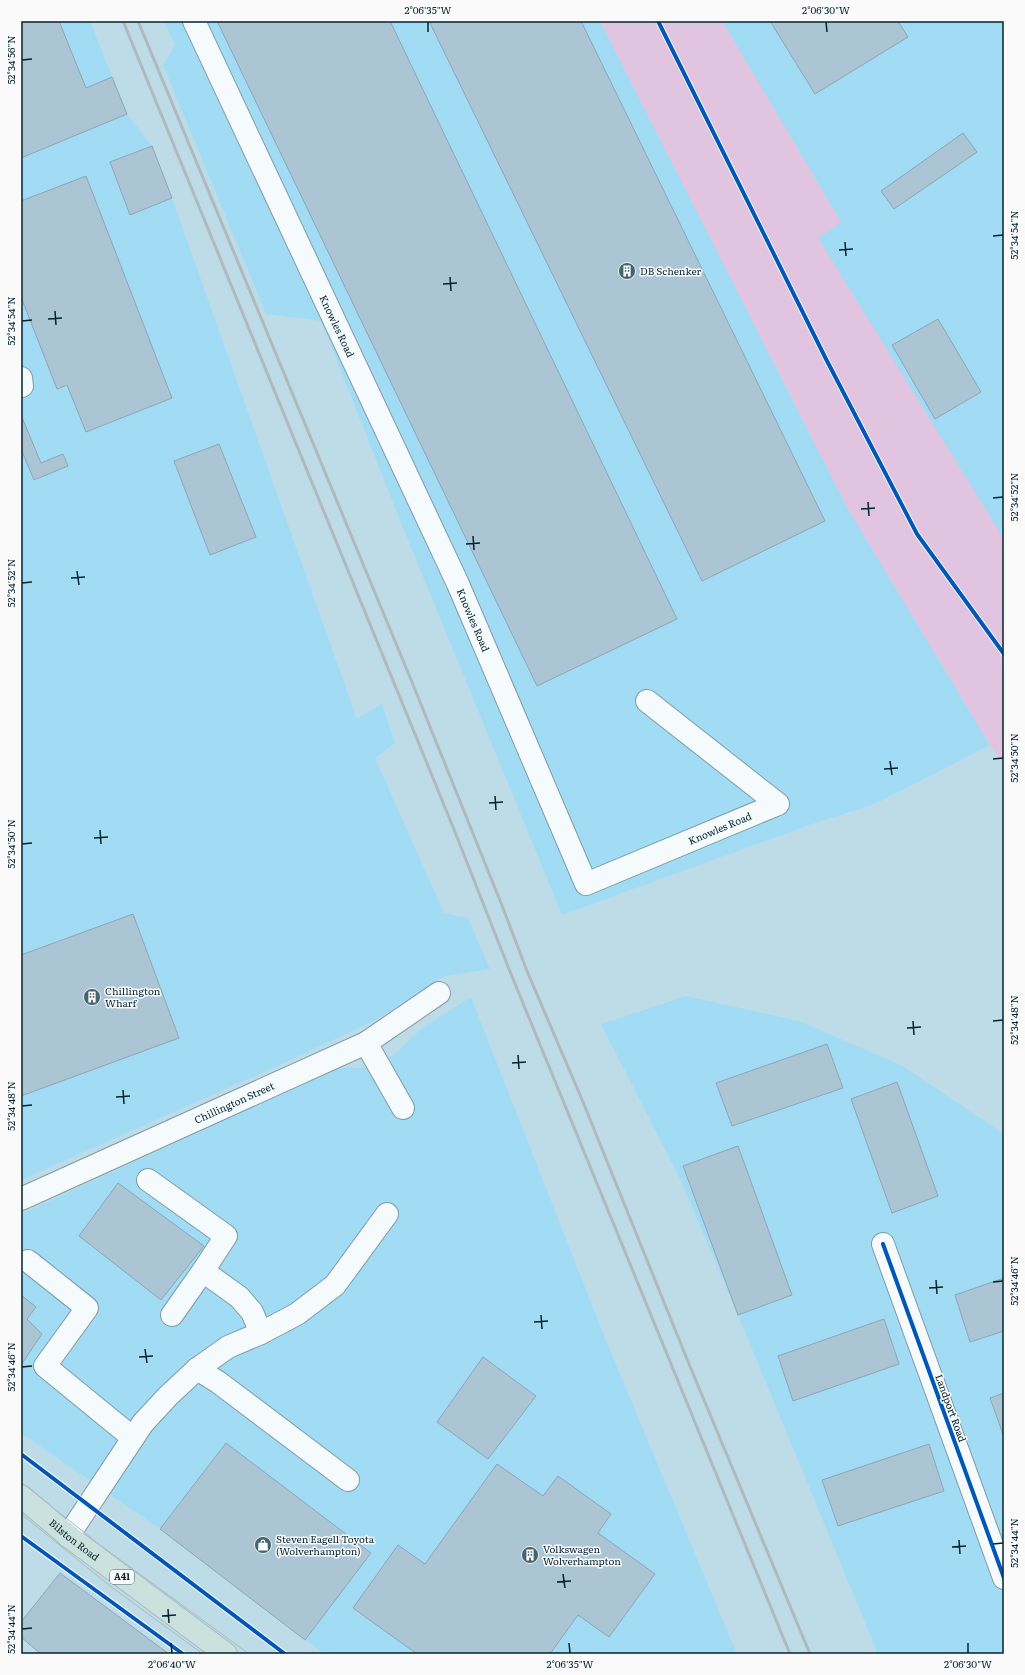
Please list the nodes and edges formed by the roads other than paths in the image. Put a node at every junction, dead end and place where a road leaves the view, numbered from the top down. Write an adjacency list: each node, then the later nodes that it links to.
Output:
1 (194, 21): 2 (street, Knowles Road)
2 (647, 701)
3 (440, 993): 4 (street, Chillington Street)
4 (366, 1043): 5 (street); 7 (street, Chillington Street)
5 (403, 1108)
6 (148, 1180): 11 (street)
7 (21, 1199)
8 (387, 1214): 13 (street)
9 (883, 1244): 19 (street, Landport Road)
10 (28, 1261): 15 (street)
11 (203, 1271): 12 (street); 13 (street)
12 (172, 1315)
13 (261, 1333): 14 (street)
14 (197, 1369): 15 (street); 16 (street)
15 (134, 1438): 18 (street)
16 (348, 1480)
17 (21, 1496): 18 (highway, Bilston Road / A41)
18 (68, 1536): 20 (highway, Bilston Road / A41)
19 (1004, 1578)
20 (226, 1654)

